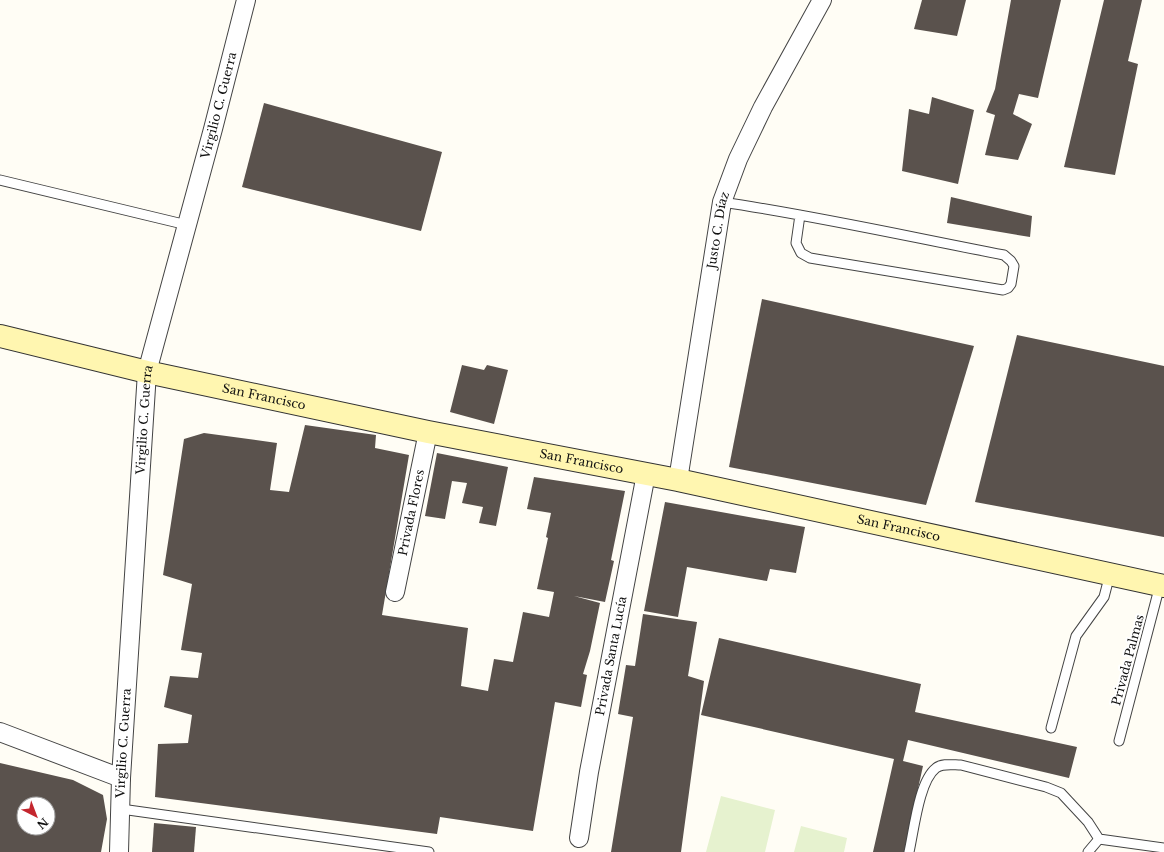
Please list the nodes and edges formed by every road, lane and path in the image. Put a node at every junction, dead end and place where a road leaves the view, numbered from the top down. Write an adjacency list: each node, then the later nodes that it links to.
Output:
1 (246, 0): 6 (street, Virgilio C. Guerra)
2 (822, 0): 4 (street, Justo C. Díaz)
3 (0, 180): 6 (lane)
4 (722, 202): 5 (lane); 11 (street, Justo C. Díaz)
5 (800, 215): 5 (lane)
6 (187, 225): 8 (street, Virgilio C. Guerra)
7 (2, 341): 8 (street, San Francisco)
8 (147, 372): 9 (street, San Francisco); 18 (street, Virgilio C. Guerra)
9 (428, 432): 10 (street, San Francisco); 14 (street, Privada Flores)
10 (646, 474): 11 (street, San Francisco); 20 (street, Privada Santa Lucía)
11 (678, 480): 12 (street, San Francisco)
12 (1110, 574): 13 (street, San Francisco); 15 (lane)
13 (1162, 586): 17 (lane, Privada Palmas)
14 (395, 592)
15 (1051, 728)
16 (0, 732): 18 (street)
17 (1118, 741)
18 (121, 778): 19 (street, Virgilio C. Guerra)
19 (120, 809): 23 (street, Virgilio C. Guerra); 24 (lane)
20 (578, 838)
21 (1098, 839): 22 (lane); 25 (lane); 26 (lane)
22 (1164, 848)
23 (119, 852)
24 (429, 852)
25 (909, 852)
26 (1088, 852)

